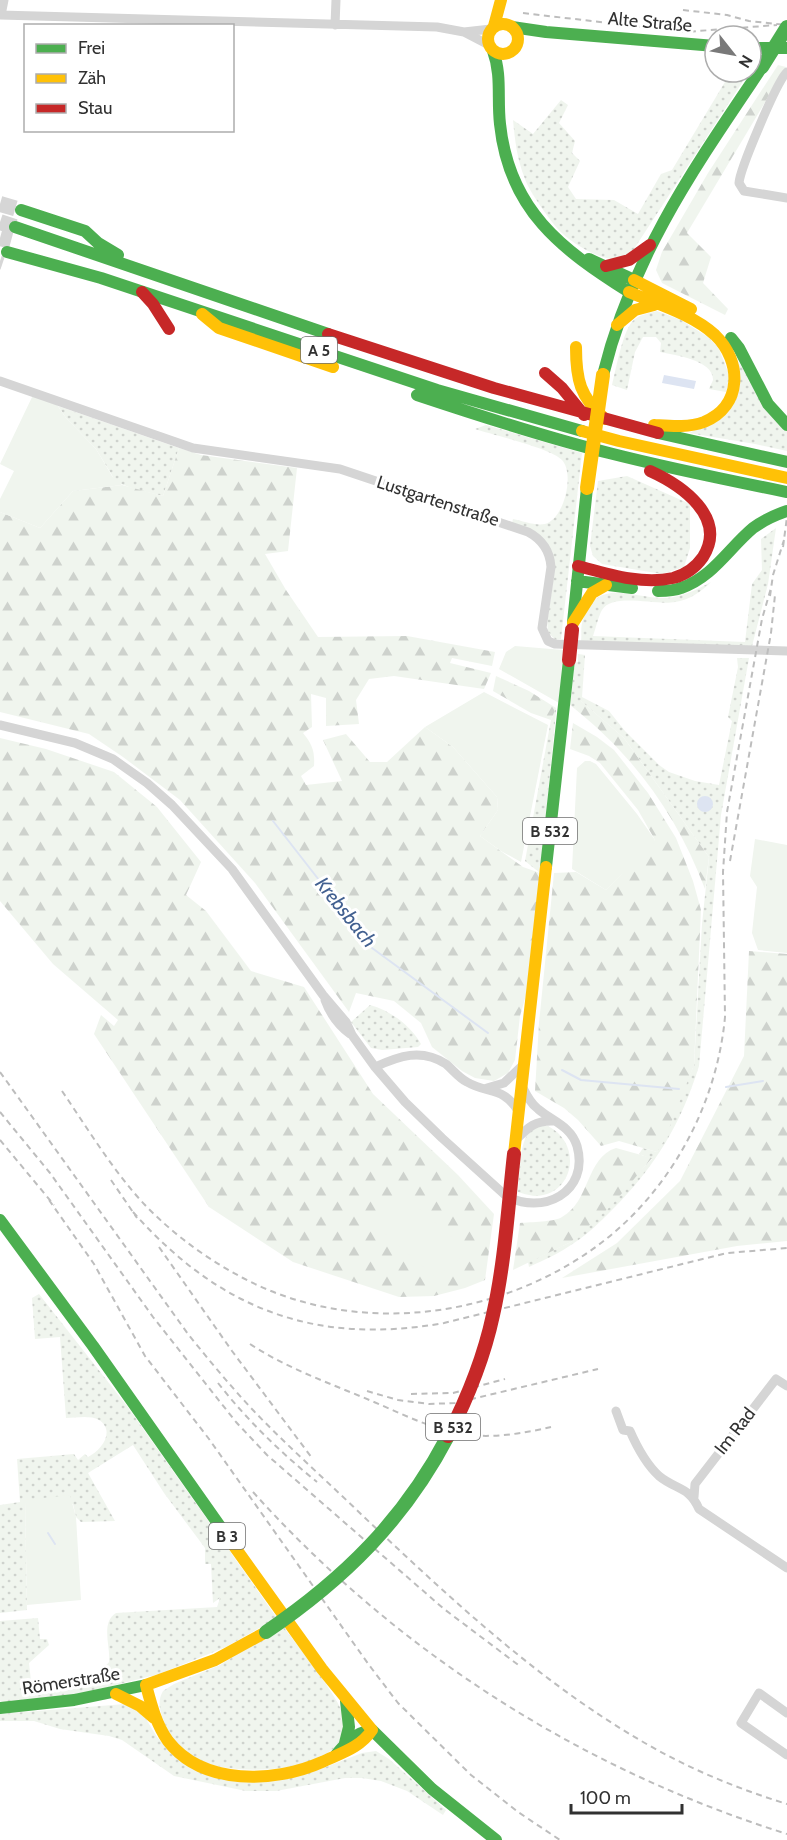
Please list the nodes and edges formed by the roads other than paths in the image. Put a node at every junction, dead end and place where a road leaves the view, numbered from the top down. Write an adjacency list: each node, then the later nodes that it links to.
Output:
1 (4, 0): 4 (street)
2 (336, 0): 5 (street)
3 (501, 0): 6 (main road); 8 (main road)
4 (0, 15): 5 (street)
5 (335, 24): 9 (street)
6 (511, 26): 8 (main road); 10 (main road, Alte Straße); 15 (main road)
7 (787, 27): 21 (main road, B 532, bridge)
8 (492, 28): 9 (street); 12 (main road)
9 (464, 32): 12 (street)
10 (546, 32): 11 (main road, Alte Straße); 15 (main road, Alte Straße)
11 (703, 45)
12 (491, 48): 15 (main road); 17 (main road)
13 (763, 48): 14 (main road)
14 (787, 48)
15 (513, 49): 17 (main road)
16 (787, 72): 18 (street)
17 (500, 84): 23 (main road)
18 (787, 198)
19 (21, 210): 25 (main road)
20 (15, 227): 25 (main road, A 5)
21 (650, 245): 24 (main road); 27 (main road, B 532)
22 (7, 252): 28 (main road, A 5)
23 (579, 256): 24 (main road); 26 (main road)
24 (606, 266): 27 (main road)
25 (158, 276): 37 (main road, A 5)
26 (612, 282): 27 (main road); 30 (main road)
27 (631, 286): 29 (main road); 30 (main road, B 532); 39 (main road)
28 (142, 292): 31 (main road, A 5); 33 (main road)
29 (654, 304): 32 (main road); 40 (main road)
30 (622, 308): 32 (main road, B 532)
31 (199, 311): 41 (main road); 43 (main road, A 5)
32 (616, 326): 46 (main road, B 532, bridge)
33 (169, 329)
34 (576, 347): 38 (main road)
35 (545, 373): 37 (main road)
36 (0, 381): 50 (street, Lustgartenstraße)
37 (584, 415): 38 (main road, A 5)
38 (608, 422): 40 (main road, A 5)
39 (787, 425)
40 (628, 426): 42 (main road, A 5)
41 (608, 453): 44 (main road); 46 (main road)
42 (787, 462)
43 (787, 478)
44 (787, 492)
45 (787, 511): 48 (main road)
46 (578, 566): 47 (main road, B 532)
47 (577, 581): 48 (main road); 49 (main road, B 532)
48 (606, 585): 49 (main road)
49 (573, 626): 52 (main road, B 532, bridge)
50 (787, 651)
51 (0, 725): 53 (street)
52 (524, 1064): 54 (main road, B 532); 55 (street)
53 (375, 1067): 55 (street); 57 (street)
54 (522, 1086): 56 (main road, B 532); 57 (street)
55 (486, 1088): 56 (street)
56 (519, 1112): 58 (main road, B 532)
57 (556, 1122): 58 (street)
58 (516, 1140): 64 (main road, B 532, bridge)
59 (0, 1220): 66 (main road, B 3)
60 (787, 1386): 62 (street, Im Rad)
61 (616, 1411): 62 (street)
62 (694, 1497): 63 (street)
63 (787, 1568)
64 (146, 1685): 65 (main road, Römerstraße); 69 (main road)
65 (116, 1694): 67 (main road, Römerstraße); 69 (main road)
66 (346, 1699): 70 (main road, B 3); 71 (main road)
67 (0, 1708)
68 (787, 1713): 73 (street)
69 (154, 1718): 71 (main road)
70 (372, 1731): 71 (main road); 72 (main road, B 3)
71 (350, 1746): 72 (main road)
72 (390, 1750): 74 (main road, B 3)
73 (787, 1755)
74 (496, 1840)

